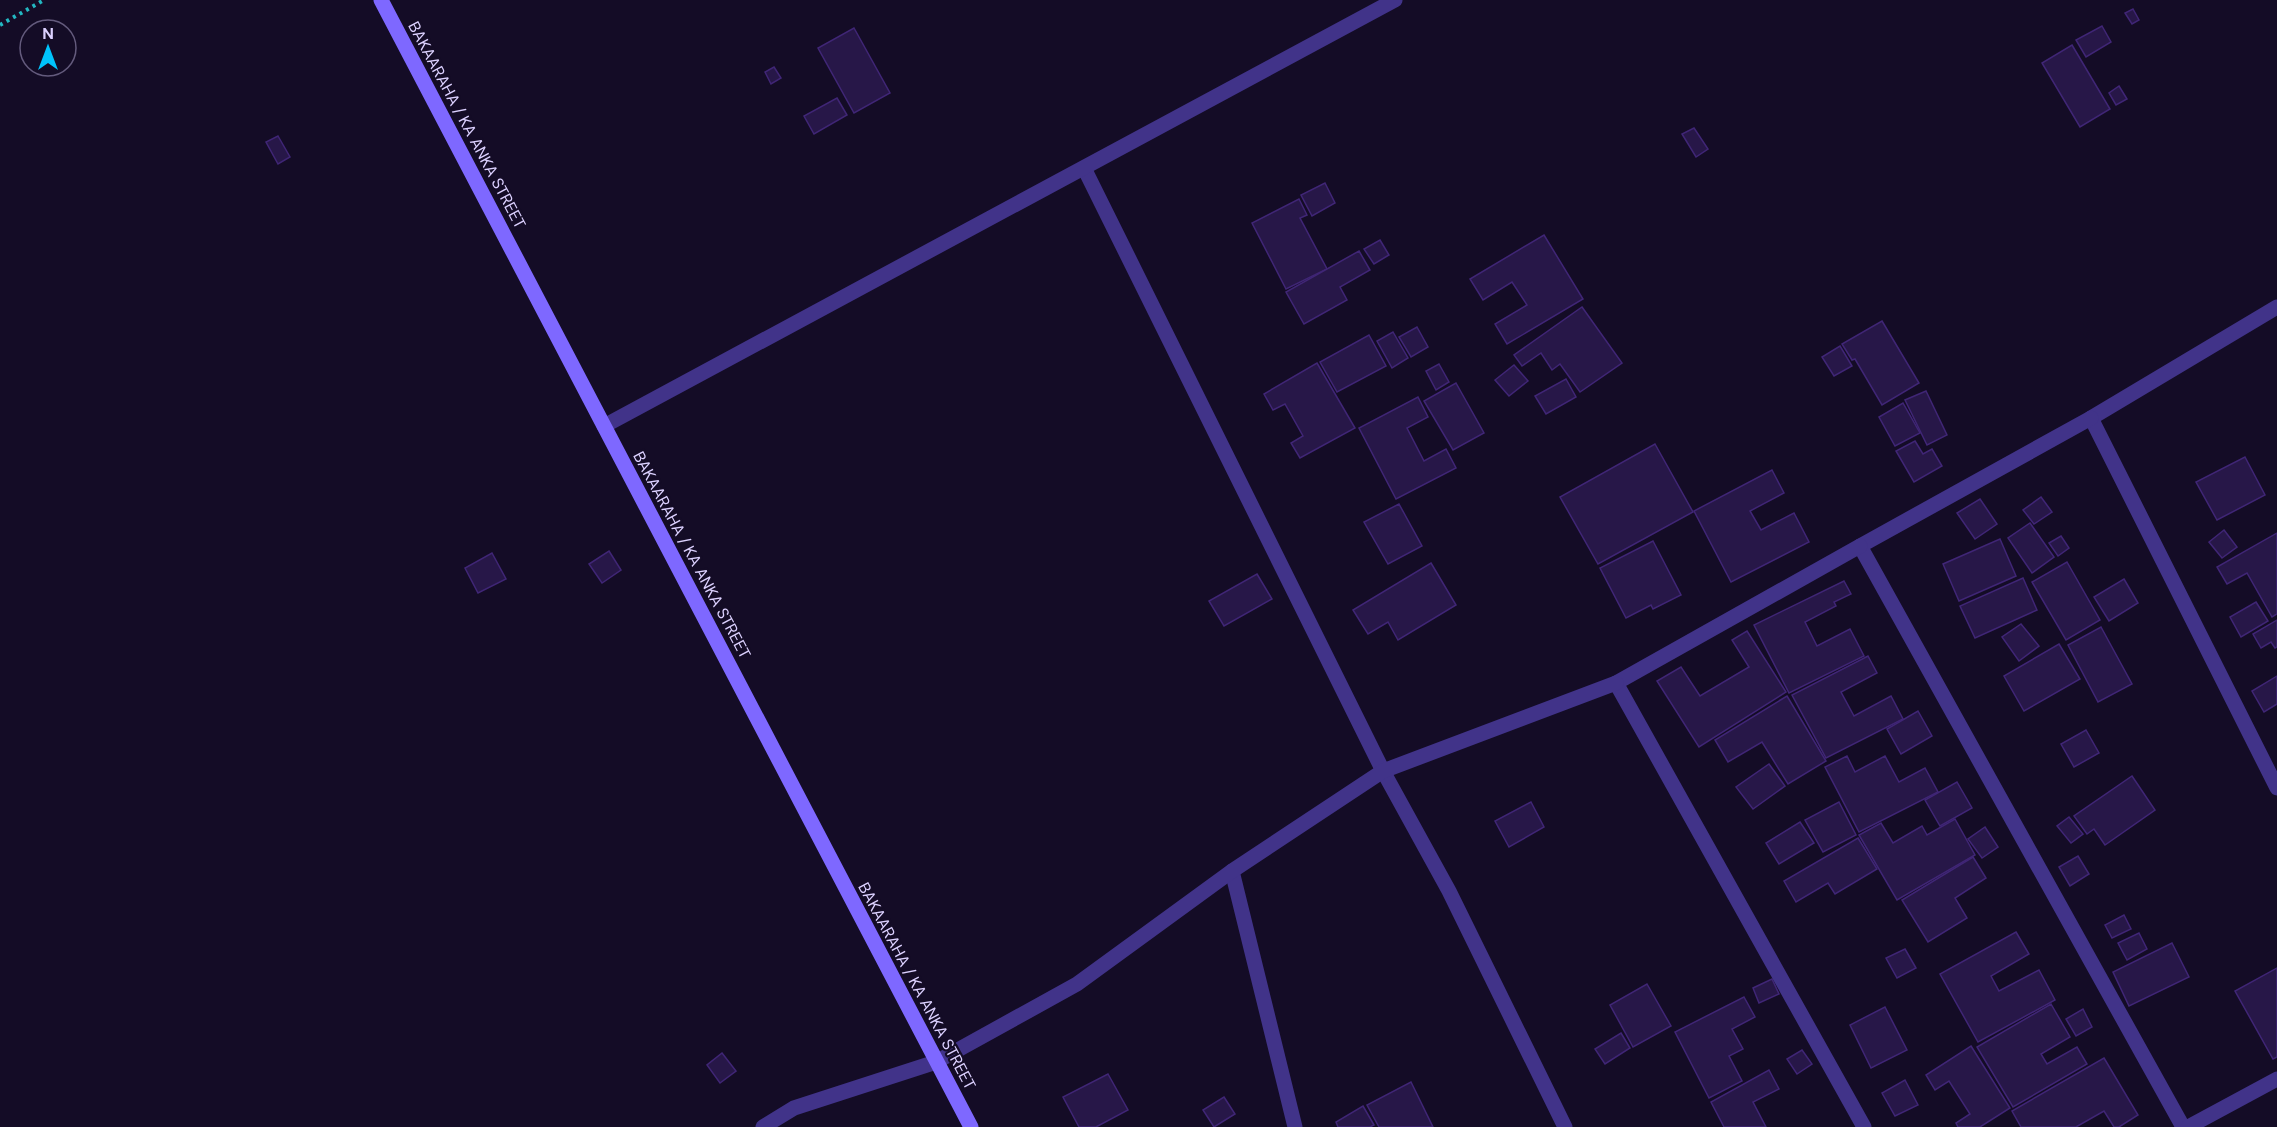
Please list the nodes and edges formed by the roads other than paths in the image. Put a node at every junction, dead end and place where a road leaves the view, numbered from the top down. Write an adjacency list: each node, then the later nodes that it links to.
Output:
1 (381, 0): 6 (street, BAKAARAHA / KA ANKA STREET)
2 (1395, 0): 3 (street)
3 (1083, 168): 6 (street); 9 (street)
4 (2277, 308): 5 (street)
5 (2091, 418): 7 (street); 10 (street)
6 (604, 426): 12 (street, BAKAARAHA / KA ANKA STREET)
7 (1860, 546): 8 (street); 19 (street)
8 (1616, 683): 9 (street); 18 (street)
9 (1383, 771): 11 (street); 17 (street)
10 (2277, 788)
11 (1232, 871): 12 (street); 16 (street)
12 (936, 1062): 14 (street); 15 (street, BAKAARAHA / KA ANKA STREET)
13 (2277, 1079): 20 (street)
14 (763, 1127)
15 (971, 1127)
16 (1295, 1127)
17 (1565, 1127)
18 (1864, 1127)
19 (2183, 1127)
20 (2188, 1127)

